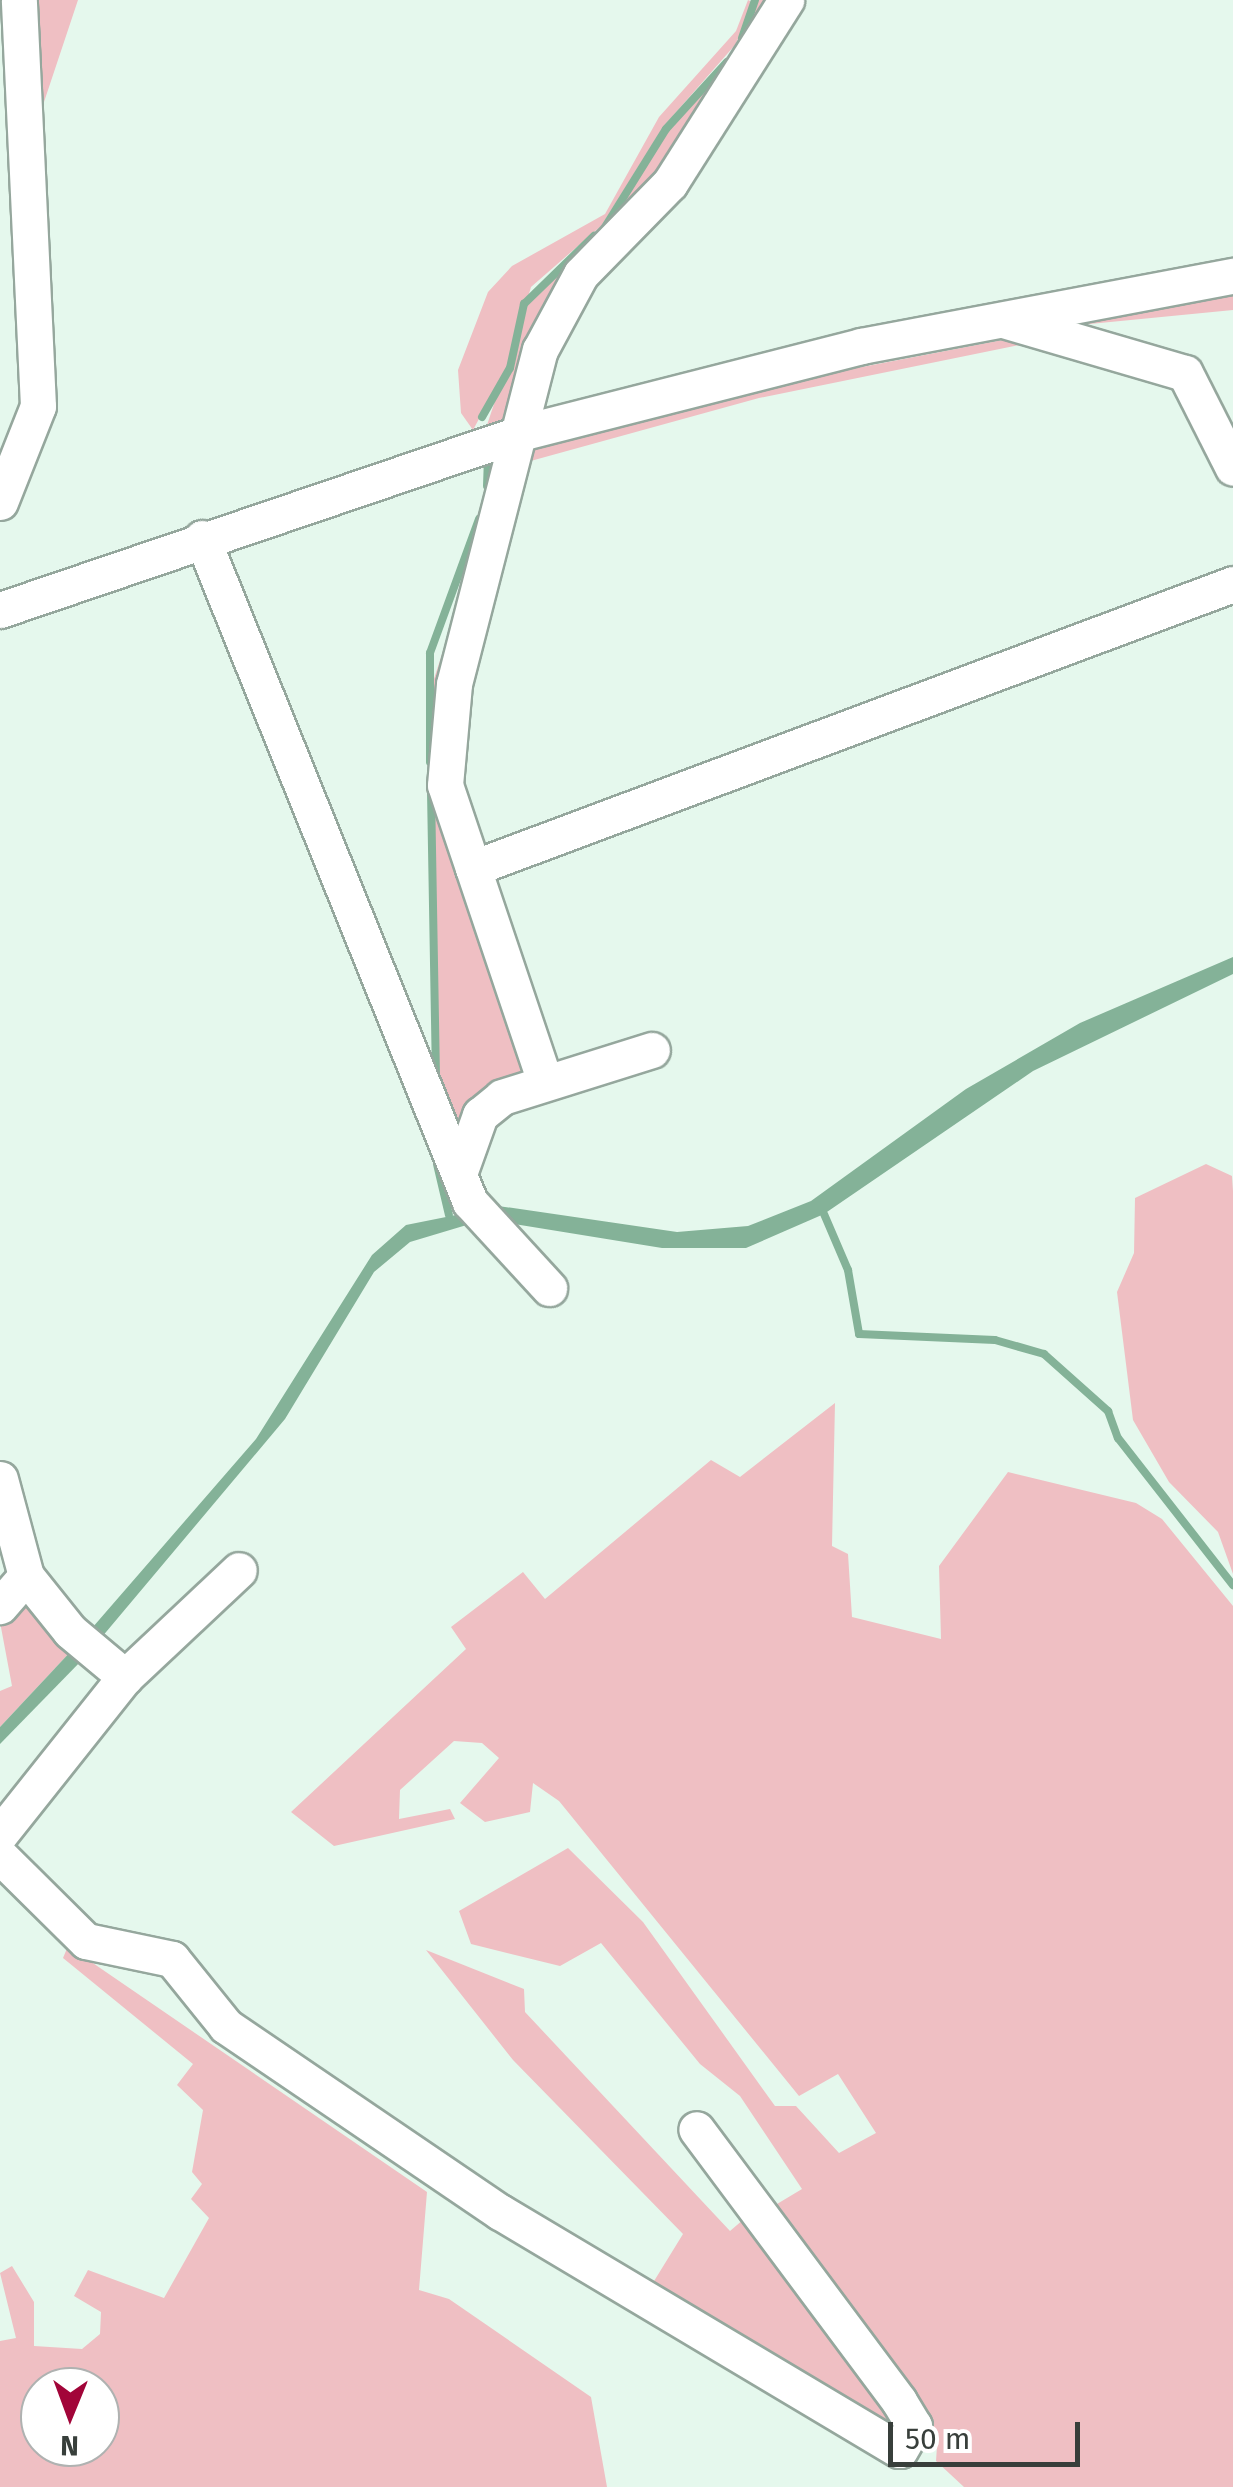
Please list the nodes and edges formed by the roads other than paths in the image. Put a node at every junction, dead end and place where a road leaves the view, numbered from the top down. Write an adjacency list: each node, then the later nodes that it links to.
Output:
1 (18, 0): 7 (street)
2 (786, 0): 5 (street)
3 (1233, 276): 4 (street)
4 (1006, 321): 5 (street); 6 (street)
5 (524, 432): 8 (street); 11 (street)
6 (1233, 468)
7 (0, 502)
8 (202, 538): 10 (street); 14 (street)
9 (1233, 584): 11 (street)
10 (0, 610)
11 (473, 868): 13 (street)
12 (652, 1050): 13 (street)
13 (544, 1082): 14 (street)
14 (472, 1202): 15 (street)
15 (549, 1288)
16 (0, 1479): 18 (street)
17 (239, 1570): 20 (street)
18 (26, 1576): 19 (street); 20 (street)
19 (0, 1606)
20 (115, 1670): 21 (street)
21 (0, 1834)
22 (0, 1856): 23 (street)
23 (696, 2129)

